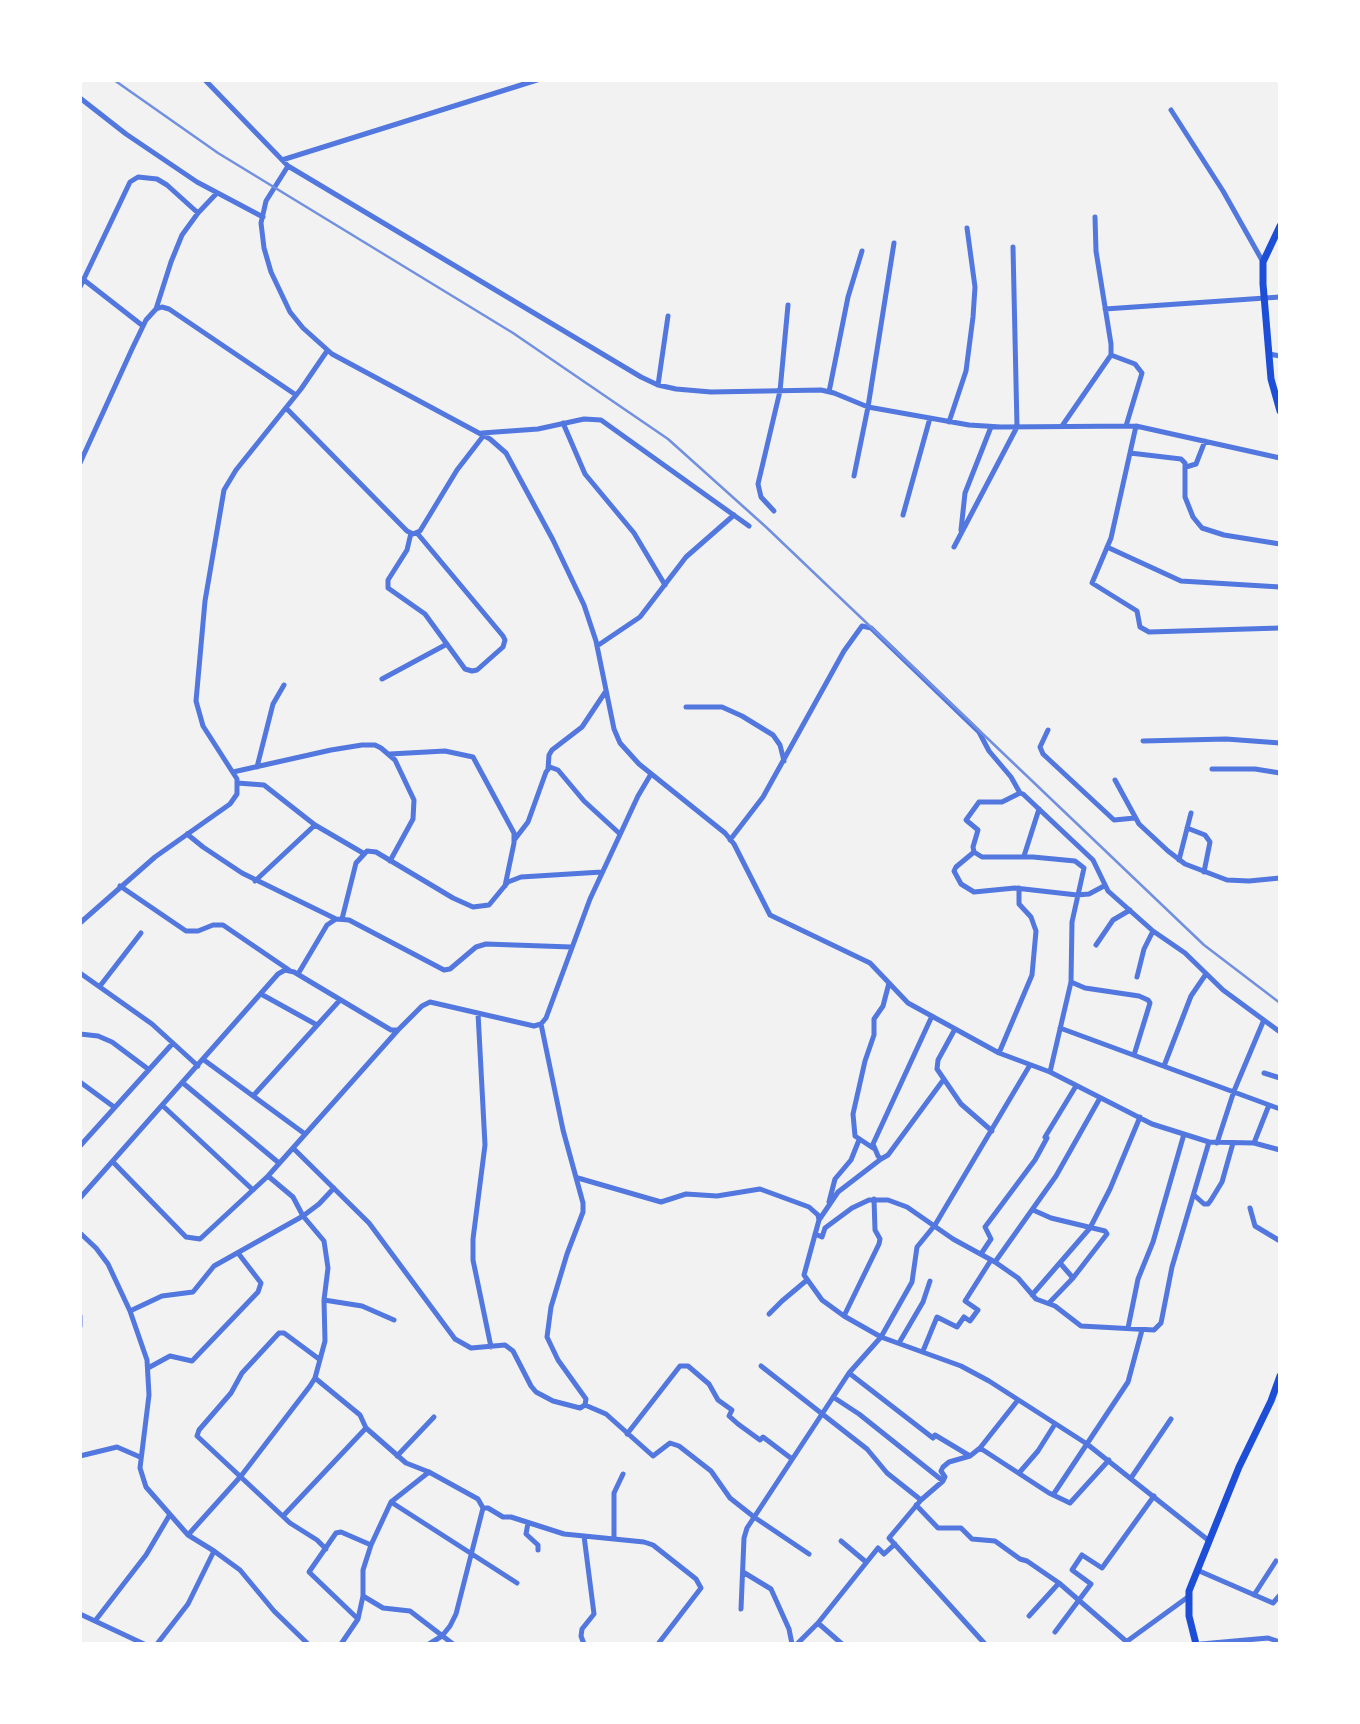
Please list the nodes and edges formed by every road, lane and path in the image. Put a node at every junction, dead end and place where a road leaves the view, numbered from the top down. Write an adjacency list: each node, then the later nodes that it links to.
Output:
1 (205, 80): 5 (street)
2 (537, 80): 5 (street)
3 (80, 98): 7 (street)
4 (1171, 110): 16 (street)
5 (282, 160): 6 (street)
6 (288, 166): 9 (street); 30 (street)
7 (216, 194): 8 (street); 9 (street)
8 (198, 213): 17 (street); 22 (street)
9 (262, 217): 26 (street)
10 (1095, 217): 23 (street)
11 (1279, 226): 16 (main road)
12 (967, 228): 38 (street)
13 (894, 243): 34 (street)
14 (1013, 247): 44 (street)
15 (862, 251): 32 (street)
16 (1263, 262): 19 (main road)
17 (84, 280): 18 (street); 25 (street)
18 (80, 288)
19 (1263, 297): 20 (street); 23 (street); 27 (main road)
20 (1279, 297)
21 (788, 305): 31 (street)
22 (156, 309): 25 (street); 33 (street)
23 (1105, 309): 28 (street)
24 (668, 316): 30 (street)
25 (143, 326): 49 (street)
26 (327, 351): 33 (street); 45 (street)
27 (1269, 354): 29 (street); 36 (main road)
28 (1111, 355): 40 (street); 41 (street)
29 (1279, 356)
30 (658, 385): 31 (street)
31 (780, 391): 32 (street); 52 (street)
32 (828, 392): 34 (street)
33 (296, 395): 35 (street)
34 (868, 407): 37 (street); 51 (street)
35 (286, 408): 56 (street); 78 (street)
36 (1279, 408)
37 (930, 418): 38 (street); 54 (street)
38 (949, 422): 43 (street)
39 (563, 424): 45 (street); 53 (street); 61 (street)
40 (1062, 426): 41 (street); 44 (street)
41 (1126, 426): 42 (street)
42 (1136, 426): 46 (street); 47 (street)
43 (991, 427): 44 (street); 57 (street)
44 (1017, 427): 57 (street)
45 (482, 434): 56 (street); 65 (street)
46 (1205, 441): 48 (street); 50 (street)
47 (1130, 453): 50 (street); 60 (street)
48 (1279, 458)
49 (80, 463)
50 (1186, 467): 58 (street)
51 (854, 476)
52 (774, 511)
53 (734, 515): 55 (street); 61 (street)
54 (903, 515)
55 (749, 526)
56 (414, 533): 64 (street); 64 (street)
57 (961, 534): 59 (street)
58 (1279, 544)
59 (954, 547)
60 (1107, 547): 62 (street); 63 (street)
61 (665, 585): 65 (street)
62 (1279, 587)
63 (1279, 628)
64 (447, 645): 66 (street)
65 (597, 646): 68 (street)
66 (382, 679)
67 (284, 685): 75 (street)
68 (606, 691): 76 (street); 80 (street)
69 (685, 707): 74 (street)
70 (1048, 730): 86 (street)
71 (1143, 741): 72 (street)
72 (1279, 743)
73 (390, 754): 75 (street); 91 (street); 97 (street)
74 (784, 761): 83 (street); 92 (street)
75 (257, 766): 78 (street)
76 (548, 769): 90 (street); 91 (street)
77 (1212, 769): 79 (street)
78 (233, 772): 82 (street)
79 (1279, 773)
80 (651, 774): 90 (street); 92 (street)
81 (1115, 779): 86 (street)
82 (237, 783): 87 (street); 89 (street)
83 (1020, 793): 84 (street); 93 (street)
84 (1039, 809): 95 (street); 104 (street)
85 (1191, 813): 88 (street)
86 (1135, 818): 96 (street)
87 (315, 825): 94 (street); 101 (street)
88 (1187, 828): 96 (street); 99 (street)
89 (187, 834): 101 (street); 102 (street)
90 (620, 834): 98 (street)
91 (515, 839): 103 (street)
92 (730, 840): 120 (street)
93 (974, 852): 95 (street); 105 (street)
94 (363, 853): 97 (street); 108 (street)
95 (1024, 856): 106 (street)
96 (1179, 860): 99 (street)
97 (390, 861): 103 (street)
98 (602, 872): 103 (street); 113 (street)
99 (1204, 872): 100 (street)
100 (1279, 878)
101 (255, 881): 108 (street)
102 (120, 886): 109 (street); 114 (street)
103 (505, 886)
104 (1104, 886): 106 (street); 107 (street)
105 (1019, 888): 106 (street); 135 (street)
106 (1077, 895): 119 (street)
107 (1130, 911): 110 (street); 112 (street)
108 (339, 919): 113 (street); 116 (street)
109 (80, 923)
110 (1153, 931): 117 (street); 118 (street)
111 (141, 933): 121 (street)
112 (1096, 945)
113 (571, 947): 127 (street)
114 (289, 970): 116 (street); 122 (street)
115 (80, 973): 121 (street)
116 (298, 974): 123 (street)
117 (1206, 974): 126 (street); 140 (street)
118 (1137, 977)
119 (1071, 982): 129 (street); 136 (street)
120 (889, 983): 125 (street); 160 (street)
121 (100, 986): 134 (street)
122 (261, 994): 128 (street); 137 (street)
123 (340, 1000): 128 (street); 131 (street)
124 (478, 1013): 127 (street); 131 (street); 209 (street)
125 (932, 1016): 130 (street); 166 (street)
126 (1264, 1022): 132 (street); 149 (street)
127 (541, 1024): 173 (street)
128 (317, 1025): 150 (street)
129 (1060, 1028): 136 (street); 142 (street)
130 (955, 1029): 135 (street); 145 (street)
131 (398, 1030): 158 (street)
132 (1279, 1032)
133 (80, 1034): 141 (street)
134 (173, 1043): 139 (street); 141 (street)
135 (999, 1053): 138 (street)
136 (1134, 1055): 140 (street)
137 (204, 1060): 139 (street); 150 (street)
138 (1030, 1065): 142 (street); 157 (street)
139 (198, 1066): 147 (street)
140 (1164, 1066): 149 (street)
141 (148, 1069): 154 (street)
142 (1050, 1072): 148 (street)
143 (1264, 1073): 144 (street)
144 (1279, 1078)
145 (944, 1079): 157 (street); 169 (street)
146 (80, 1082): 154 (street)
147 (183, 1083): 153 (street); 171 (street)
148 (1076, 1086): 151 (street); 190 (street)
149 (1234, 1091): 152 (street); 162 (street)
150 (253, 1096): 158 (street)
151 (1100, 1098): 156 (street); 181 (street)
152 (1269, 1105): 155 (street); 164 (street)
153 (163, 1106): 170 (street); 175 (street)
154 (114, 1107): 165 (street)
155 (1279, 1109)
156 (1140, 1117): 159 (street); 185 (street)
157 (992, 1131): 184 (street)
158 (305, 1134): 167 (street)
159 (1184, 1134): 161 (street); 205 (street)
160 (859, 1140): 166 (street); 179 (street)
161 (1209, 1142): 162 (street); 176 (street)
162 (1217, 1143): 163 (street)
163 (1233, 1143): 164 (street); 176 (street)
164 (1254, 1143): 168 (street)
165 (80, 1146)
166 (874, 1148): 169 (street)
167 (293, 1149): 171 (street); 174 (street)
168 (1279, 1150)
169 (881, 1158): 179 (street)
170 (113, 1163): 175 (street); 177 (street)
171 (279, 1163): 172 (street)
172 (268, 1177): 175 (street); 182 (street)
173 (578, 1178): 183 (street); 219 (street)
174 (334, 1188): 182 (street); 209 (street)
175 (253, 1190)
176 (1194, 1195): 206 (street)
177 (80, 1198)
178 (874, 1199): 184 (street); 187 (street); 202 (street)
179 (828, 1206): 183 (street)
180 (1250, 1208): 188 (street)
181 (1033, 1210): 185 (street); 191 (street)
182 (303, 1216): 189 (street); 197 (street)
183 (819, 1220): 187 (street)
184 (935, 1226): 190 (street); 207 (street)
185 (1090, 1228): 192 (street); 193 (street)
186 (80, 1233): 199 (street)
187 (815, 1234): 194 (street)
188 (1279, 1241)
189 (238, 1253): 199 (street); 213 (street)
190 (981, 1254): 191 (street)
191 (993, 1261): 196 (street); 210 (street)
192 (1060, 1263): 193 (street); 196 (street)
193 (1073, 1278): 198 (street)
194 (807, 1280): 200 (street); 202 (street)
195 (930, 1281): 208 (street)
196 (1032, 1295): 198 (street)
197 (324, 1300): 203 (street); 211 (street)
198 (1049, 1304): 205 (street)
199 (130, 1311): 213 (street)
200 (769, 1314)
201 (80, 1315): 204 (street)
202 (844, 1316): 207 (street)
203 (394, 1320)
204 (80, 1326)
205 (1128, 1328): 206 (street)
206 (1142, 1330): 226 (street)
207 (881, 1337): 208 (street); 214 (street)
208 (899, 1343): 210 (street)
209 (491, 1347): 219 (street)
210 (923, 1351): 218 (street)
211 (319, 1359): 216 (street); 237 (street)
212 (761, 1366): 220 (street)
213 (148, 1368): 231 (street)
214 (849, 1373): 217 (street); 230 (street)
215 (1279, 1376): 252 (main road)
216 (315, 1378): 224 (street); 237 (street)
217 (833, 1397): 220 (street); 239 (street)
218 (1018, 1400): 223 (street); 227 (street)
219 (585, 1405): 225 (street)
220 (822, 1414): 232 (street); 243 (street)
221 (434, 1417): 229 (street)
222 (1171, 1419): 238 (street)
223 (1055, 1424): 226 (street); 235 (street)
224 (366, 1429): 229 (street); 245 (street)
225 (627, 1434): 232 (street); 247 (street)
226 (1087, 1444): 233 (street); 240 (street)
227 (981, 1448): 230 (street); 235 (street)
228 (80, 1456): 231 (street)
229 (397, 1456): 234 (street)
230 (970, 1456): 239 (street)
231 (140, 1457): 246 (street)
232 (792, 1460): 247 (street)
233 (1109, 1460): 238 (street); 240 (street)
234 (429, 1472): 242 (street); 244 (street)
235 (1019, 1473): 240 (street)
236 (623, 1474): 251 (street)
237 (241, 1476): 245 (street); 249 (street)
238 (1131, 1478): 241 (street)
239 (943, 1481): 243 (street)
240 (1053, 1495)
241 (1154, 1496): 252 (street); 271 (street)
242 (391, 1502): 254 (street); 260 (street)
243 (918, 1503): 255 (street); 266 (street)
244 (483, 1508): 248 (street); 260 (street)
245 (284, 1515): 256 (street)
246 (169, 1516): 249 (street); 276 (street)
247 (754, 1517): 259 (street); 264 (street)
248 (528, 1523): 250 (street); 257 (street)
249 (188, 1535): 258 (street)
250 (584, 1536): 251 (street); 287 (street)
251 (614, 1539): 288 (street)
252 (1208, 1540): 263 (main road)
253 (841, 1541): 262 (street)
254 (371, 1545): 256 (street); 269 (street)
255 (895, 1545): 262 (street); 291 (street)
256 (326, 1549): 275 (street)
257 (538, 1550)
258 (214, 1551): 282 (street); 283 (street)
259 (809, 1554)
260 (471, 1555): 265 (street); 279 (street)
261 (1276, 1561): 267 (street)
262 (866, 1562): 277 (street)
263 (1197, 1570): 267 (street); 270 (main road)
264 (743, 1572): 272 (street); 289 (street)
265 (517, 1583)
266 (1059, 1583): 271 (street); 274 (street)
267 (1254, 1595): 268 (street)
268 (1279, 1595)
269 (363, 1596): 275 (street); 279 (street)
270 (1188, 1597): 292 (street); 293 (main road)
271 (1079, 1600): 278 (street); 292 (street)
272 (741, 1609)
273 (80, 1614): 276 (street)
274 (1029, 1616)
275 (358, 1619): 284 (street)
276 (95, 1621): 281 (street)
277 (818, 1623): 289 (street); 290 (street)
278 (1055, 1632)
279 (442, 1636): 285 (street); 286 (street)
280 (1278, 1642): 293 (street)
281 (144, 1643)
282 (157, 1643)
283 (308, 1643)
284 (341, 1643)
285 (429, 1643)
286 (453, 1643)
287 (584, 1643)
288 (658, 1643)
289 (795, 1643)
290 (842, 1643)
291 (985, 1643)
292 (1125, 1643)
293 (1199, 1643)

